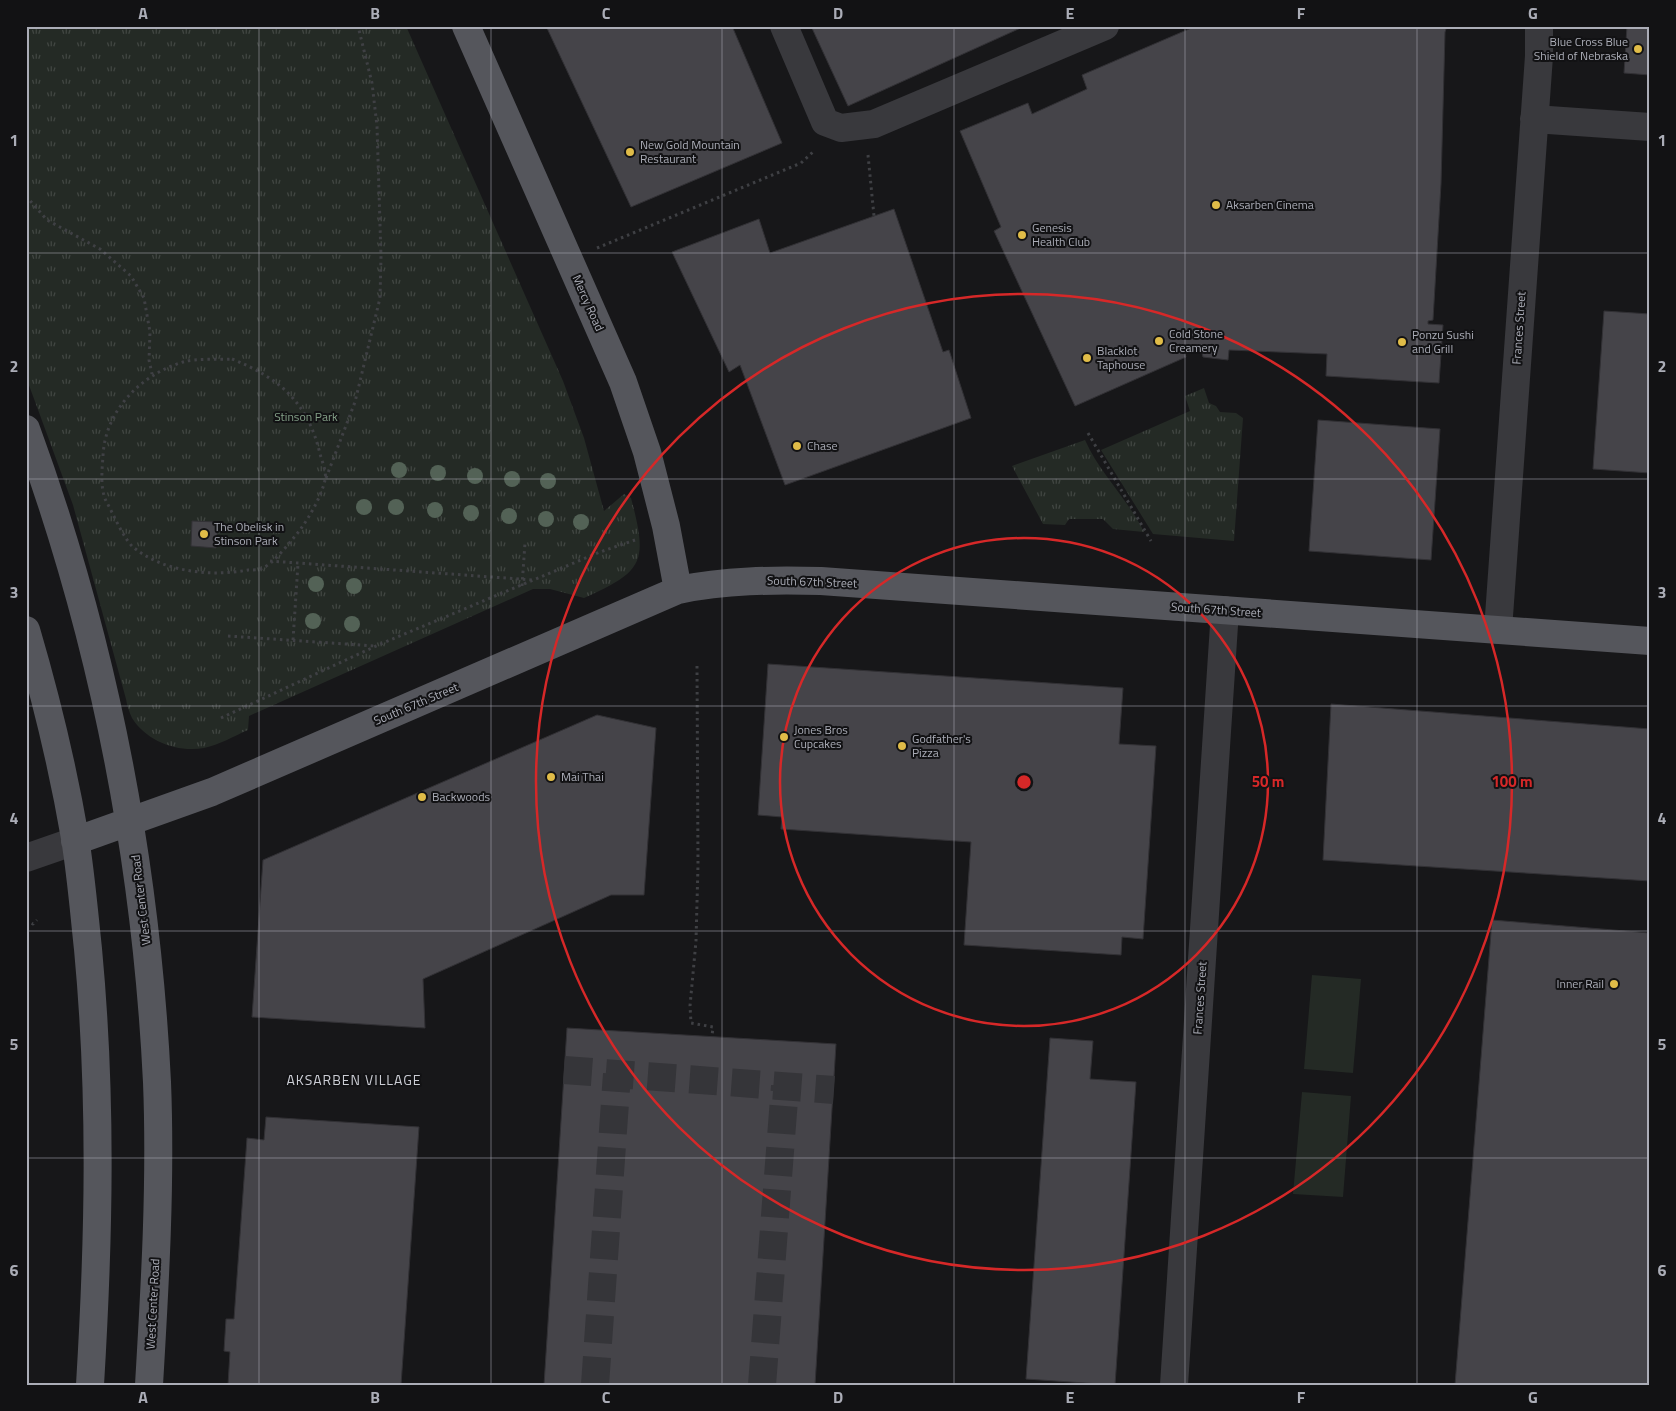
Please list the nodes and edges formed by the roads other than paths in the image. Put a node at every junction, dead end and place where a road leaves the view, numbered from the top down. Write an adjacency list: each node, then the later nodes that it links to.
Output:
1 (466, 26): 8 (main road, Mercy Road)
2 (784, 26): 3 (street)
3 (1105, 26)
4 (1539, 26): 5 (street, Frances Street)
5 (1534, 119): 6 (street); 11 (street, Frances Street)
6 (1650, 127)
7 (26, 429): 13 (main road, West Center Road)
8 (678, 590): 9 (main road, South 67th Street); 13 (main road, South 67th Street)
9 (1225, 610): 11 (main road, South 67th Street); 18 (street, Frances Street)
10 (26, 630): 14 (main road)
11 (1498, 630): 12 (main road, South 67th Street)
12 (1650, 641)
13 (131, 821): 14 (main road, South 67th Street); 17 (main road, West Center Road)
14 (76, 841): 15 (street, South 67th Street); 16 (main road)
15 (26, 858)
16 (90, 1385)
17 (149, 1385)
18 (1174, 1385)

